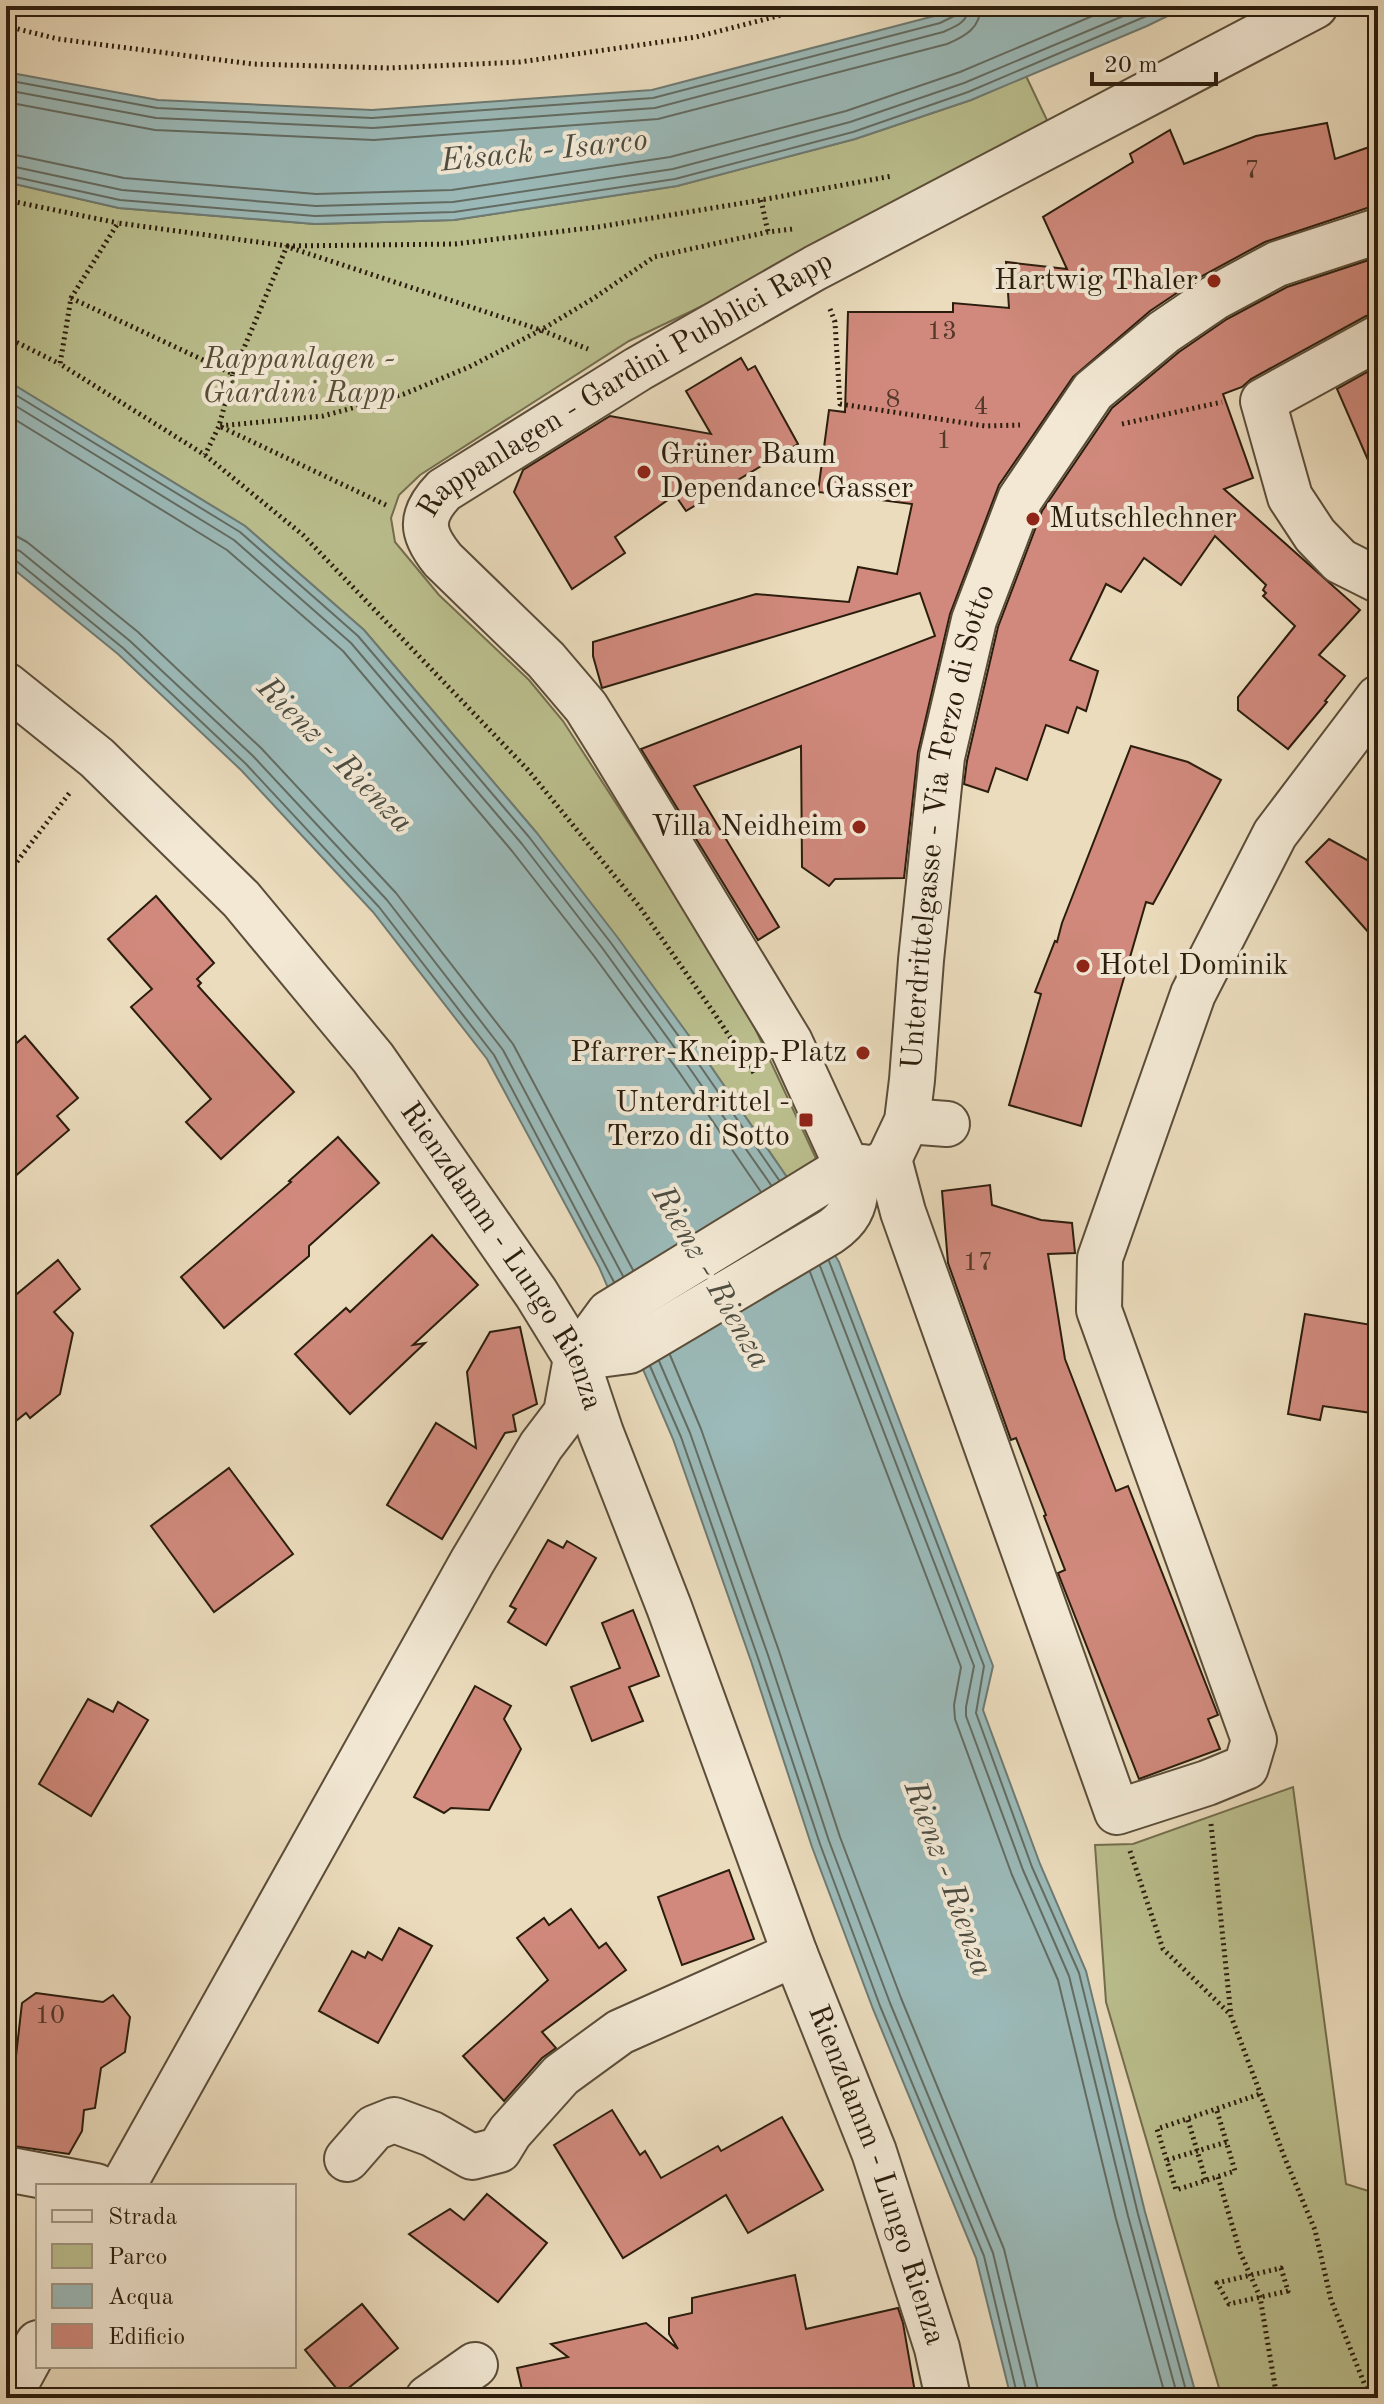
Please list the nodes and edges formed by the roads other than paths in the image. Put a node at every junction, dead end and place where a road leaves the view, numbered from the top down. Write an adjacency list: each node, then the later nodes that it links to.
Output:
1 (1315, 6): 7 (street, Rappanlagen - Gardini Pubblici Rapp)
2 (1378, 231): 7 (street, Unterdrittelgasse - Via Terzo di Sotto)
3 (1378, 338): 4 (street)
4 (1378, 580)
5 (6, 685): 8 (street, Rienzdamm - Lungo Rienza)
6 (1378, 698): 7 (street)
7 (898, 1143): 8 (street); 8 (street)
8 (576, 1358): 9 (street, Rienzdamm - Lungo Rienza); 13 (street)
9 (795, 1954): 10 (street); 18 (street, Rienzdamm - Lungo Rienza)
10 (347, 2159)
11 (6, 2169): 12 (street)
12 (85, 2184)
13 (124, 2184)
14 (36, 2347): 16 (street)
15 (475, 2365): 17 (street)
16 (8, 2398)
17 (428, 2398)
18 (948, 2398)

